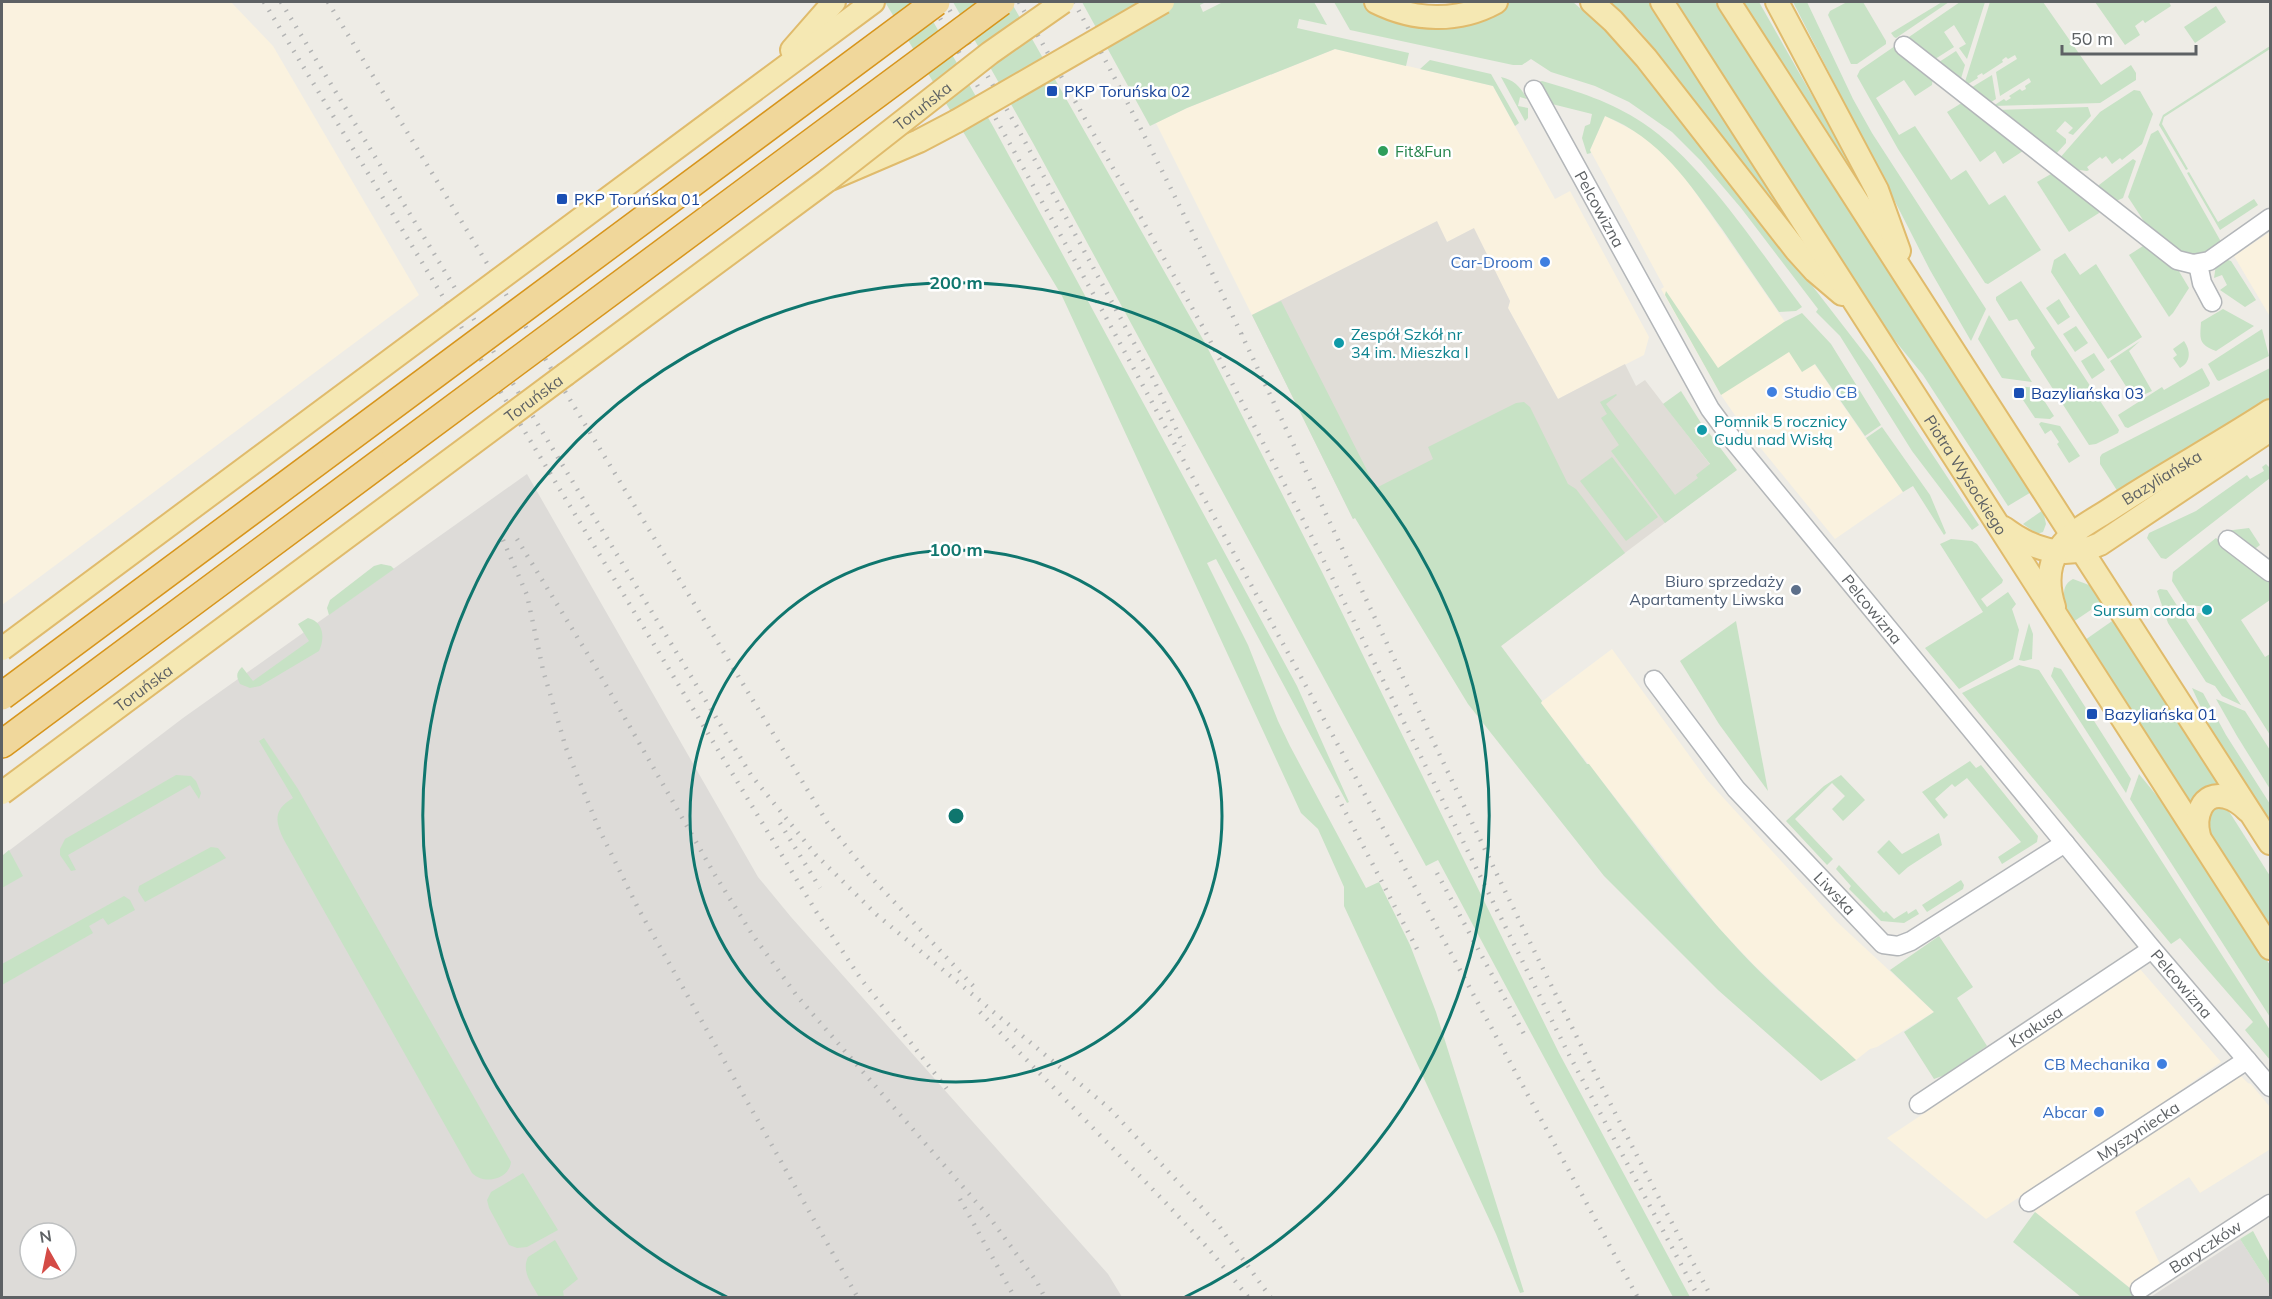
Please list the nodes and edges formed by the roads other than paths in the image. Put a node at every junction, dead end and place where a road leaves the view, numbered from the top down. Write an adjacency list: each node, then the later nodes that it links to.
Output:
1 (834, 2): 15 (main road)
2 (873, 2): 15 (main road)
3 (936, 2): 32 (highway, bridge)
4 (1001, 2): 33 (highway, bridge)
5 (1063, 2): 16 (main road, Toruńska, bridge)
6 (1163, 2): 16 (main road, bridge)
7 (1376, 2): 8 (main road)
8 (1496, 2)
9 (1592, 2): 21 (main road)
10 (1662, 2): 21 (main road, Piotra Wysockiego)
11 (1729, 2): 19 (main road)
12 (1777, 2): 19 (main road)
13 (1904, 46): 18 (street)
14 (1534, 90): 37 (street, Pelcowizna)
15 (715, 119): 30 (main road, bridge)
16 (828, 180): 34 (main road, Toruńska, bridge)
17 (2271, 218): 18 (street)
18 (2198, 264): 20 (street)
19 (1912, 286): 26 (main road)
20 (2212, 302)
21 (1862, 313): 24 (main road, Piotra Wysockiego)
22 (2271, 411): 26 (main road, Bazyliańska)
23 (2271, 430): 26 (main road, Bazyliańska)
24 (1996, 521): 27 (main road, Bazyliańska); 29 (main road, Piotra Wysockiego)
25 (2228, 540): 28 (street)
26 (2077, 542): 27 (main road, Bazyliańska); 35 (main road)
27 (2057, 552): 29 (main road)
28 (2271, 572)
29 (2064, 627): 36 (main road, Piotra Wysockiego)
30 (2, 649)
31 (1654, 680): 37 (street, Liwska)
32 (2, 696)
33 (2, 744)
34 (2, 793)
35 (2251, 812): 36 (main road); 38 (main road)
36 (2199, 837): 39 (main road, Piotra Wysockiego)
37 (2065, 843): 40 (street, Pelcowizna)
38 (2271, 843)
39 (2271, 948)
40 (2152, 949): 41 (street, Pelcowizna); 43 (street, Krakusa)
41 (2247, 1060): 42 (street, Pelcowizna); 44 (street, Myszyniecka)
42 (2271, 1087)
43 (1919, 1104)
44 (2029, 1202)
45 (2271, 1204): 46 (street, Baryczków)
46 (2140, 1289)

